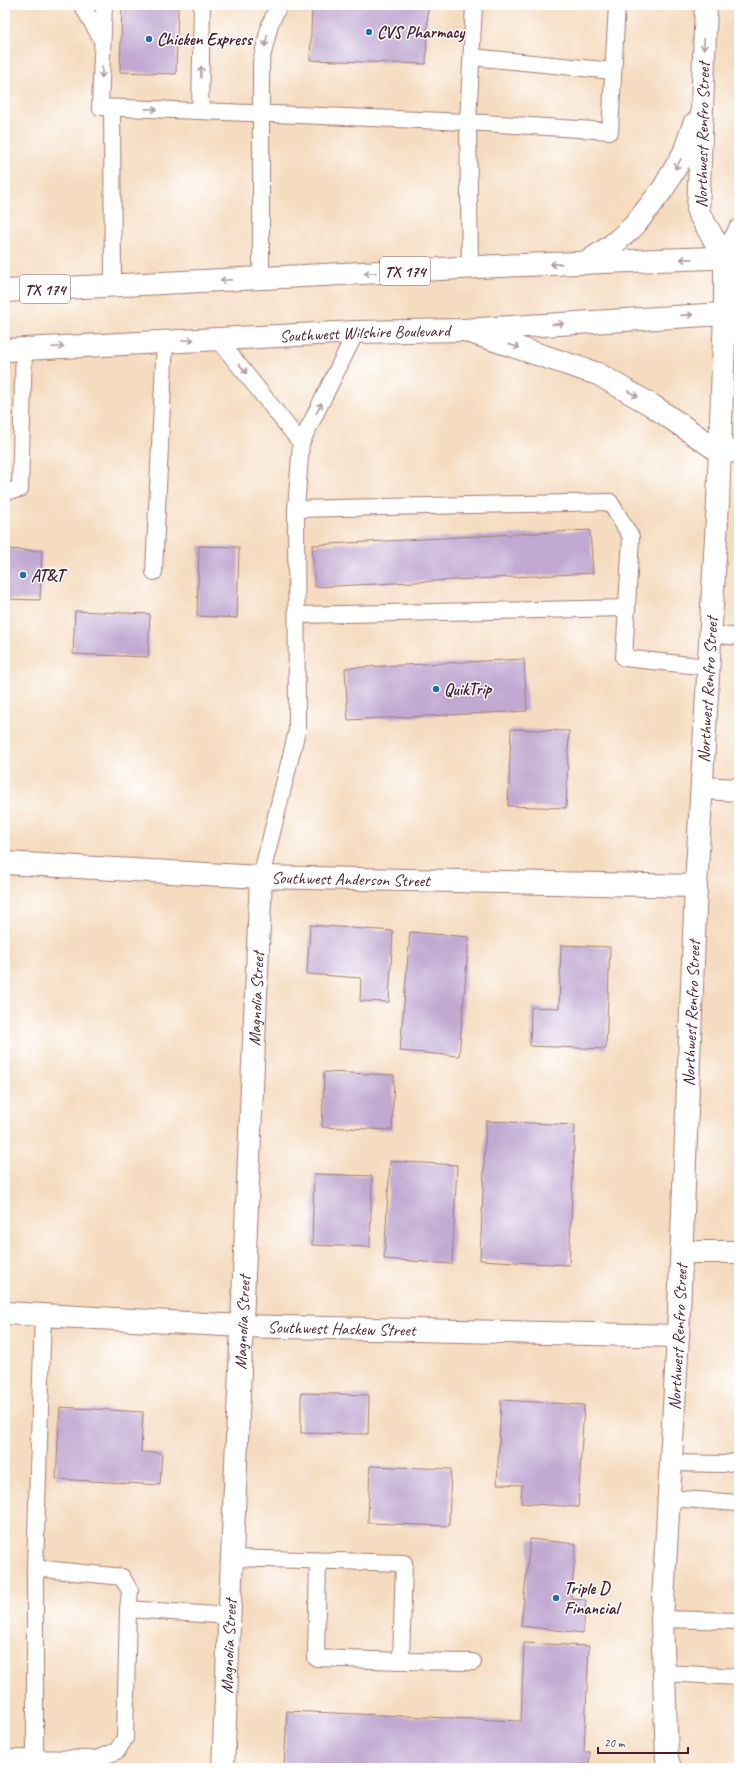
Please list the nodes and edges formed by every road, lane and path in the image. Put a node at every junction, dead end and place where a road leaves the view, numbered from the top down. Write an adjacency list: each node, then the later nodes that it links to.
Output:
1 (82, 5): 8 (lane)
2 (104, 5): 8 (lane)
3 (202, 5): 13 (lane, one-way to 3)
4 (279, 5): 14 (lane, one-way to 14)
5 (474, 5): 9 (lane)
6 (618, 5): 10 (lane)
7 (706, 5): 11 (main road, Northwest Renfro Street, one-way to 11)
8 (103, 41): 12 (lane, one-way to 12)
9 (472, 57): 10 (lane); 15 (lane)
10 (613, 71): 15 (lane)
11 (702, 102): 17 (main road, Northwest Renfro Street); 18 (main road, one-way to 18)
12 (112, 108): 13 (lane, one-way to 13); 21 (lane)
13 (200, 111): 14 (lane)
14 (261, 113): 15 (lane); 20 (lane)
15 (468, 122): 19 (lane)
16 (739, 231): 17 (main road, Northwest Renfro Street)
17 (732, 257): 18 (main road, TX 174, one-way to 18); 23 (main road, Northwest Renfro Street)
18 (586, 263): 19 (main road, TX 174, one-way to 19)
19 (470, 268): 20 (main road, TX 174, one-way to 20)
20 (261, 278): 21 (main road, TX 174, one-way to 21)
21 (113, 285): 22 (main road, TX 174)
22 (5, 291)
23 (732, 313): 24 (main road, Southwest Wilshire Boulevard, one-way to 23); 30 (main road, Northwest Renfro Street)
24 (463, 330): 25 (main road, Southwest Wilshire Boulevard); 30 (main road, one-way to 30)
25 (356, 332): 26 (main road, Southwest Wilshire Boulevard); 29 (lane, one-way to 25)
26 (218, 339): 27 (main road, Southwest Wilshire Boulevard, one-way to 26); 29 (lane, one-way to 29)
27 (165, 342): 28 (main road, Southwest Wilshire Boulevard, one-way to 27); 33 (lane)
28 (14, 349): 31 (lane)
29 (301, 443): 32 (lane)
30 (729, 451): 36 (main road, Northwest Renfro Street)
31 (5, 492)
32 (296, 509): 34 (lane); 35 (lane)
33 (154, 572)
34 (627, 608): 35 (lane); 38 (lane)
35 (297, 615): 42 (lane)
36 (711, 634): 37 (lane); 38 (main road, Northwest Renfro Street)
37 (739, 636)
38 (709, 667): 39 (main road, Northwest Renfro Street)
39 (702, 788): 40 (main road); 43 (main road, Northwest Renfro Street)
40 (739, 790)
41 (5, 863): 42 (main road, Southwest Anderson Street)
42 (261, 877): 43 (main road, Southwest Anderson Street); 48 (main road, Magnolia Street)
43 (696, 886): 44 (main road, Northwest Renfro Street)
44 (682, 1252): 45 (main road); 49 (main road, Northwest Renfro Street)
45 (739, 1252)
46 (5, 1313): 47 (main road, Southwest Haskew Street)
47 (43, 1315): 48 (main road, Southwest Haskew Street); 56 (lane)
48 (242, 1326): 49 (main road, Southwest Haskew Street); 54 (main road, Magnolia Street)
49 (678, 1336): 51 (main road, Northwest Renfro Street)
50 (739, 1461): 51 (lane)
51 (671, 1463): 52 (main road, Northwest Renfro Street)
52 (669, 1498): 53 (lane); 59 (main road, Northwest Renfro Street)
53 (739, 1503)
54 (233, 1558): 55 (lane); 58 (main road, Magnolia Street)
55 (318, 1561): 61 (lane); 61 (lane)
56 (35, 1568): 57 (lane); 66 (lane)
57 (128, 1609): 58 (lane); 66 (lane)
58 (230, 1616): 67 (main road, Magnolia Street)
59 (662, 1619): 60 (lane); 63 (main road, Northwest Renfro Street)
60 (739, 1621)
61 (401, 1661): 62 (lane)
62 (473, 1662)
63 (664, 1673): 64 (lane); 68 (main road, Northwest Renfro Street)
64 (739, 1677)
65 (5, 1758): 66 (lane)
66 (35, 1758)
67 (223, 1768)
68 (670, 1768)

